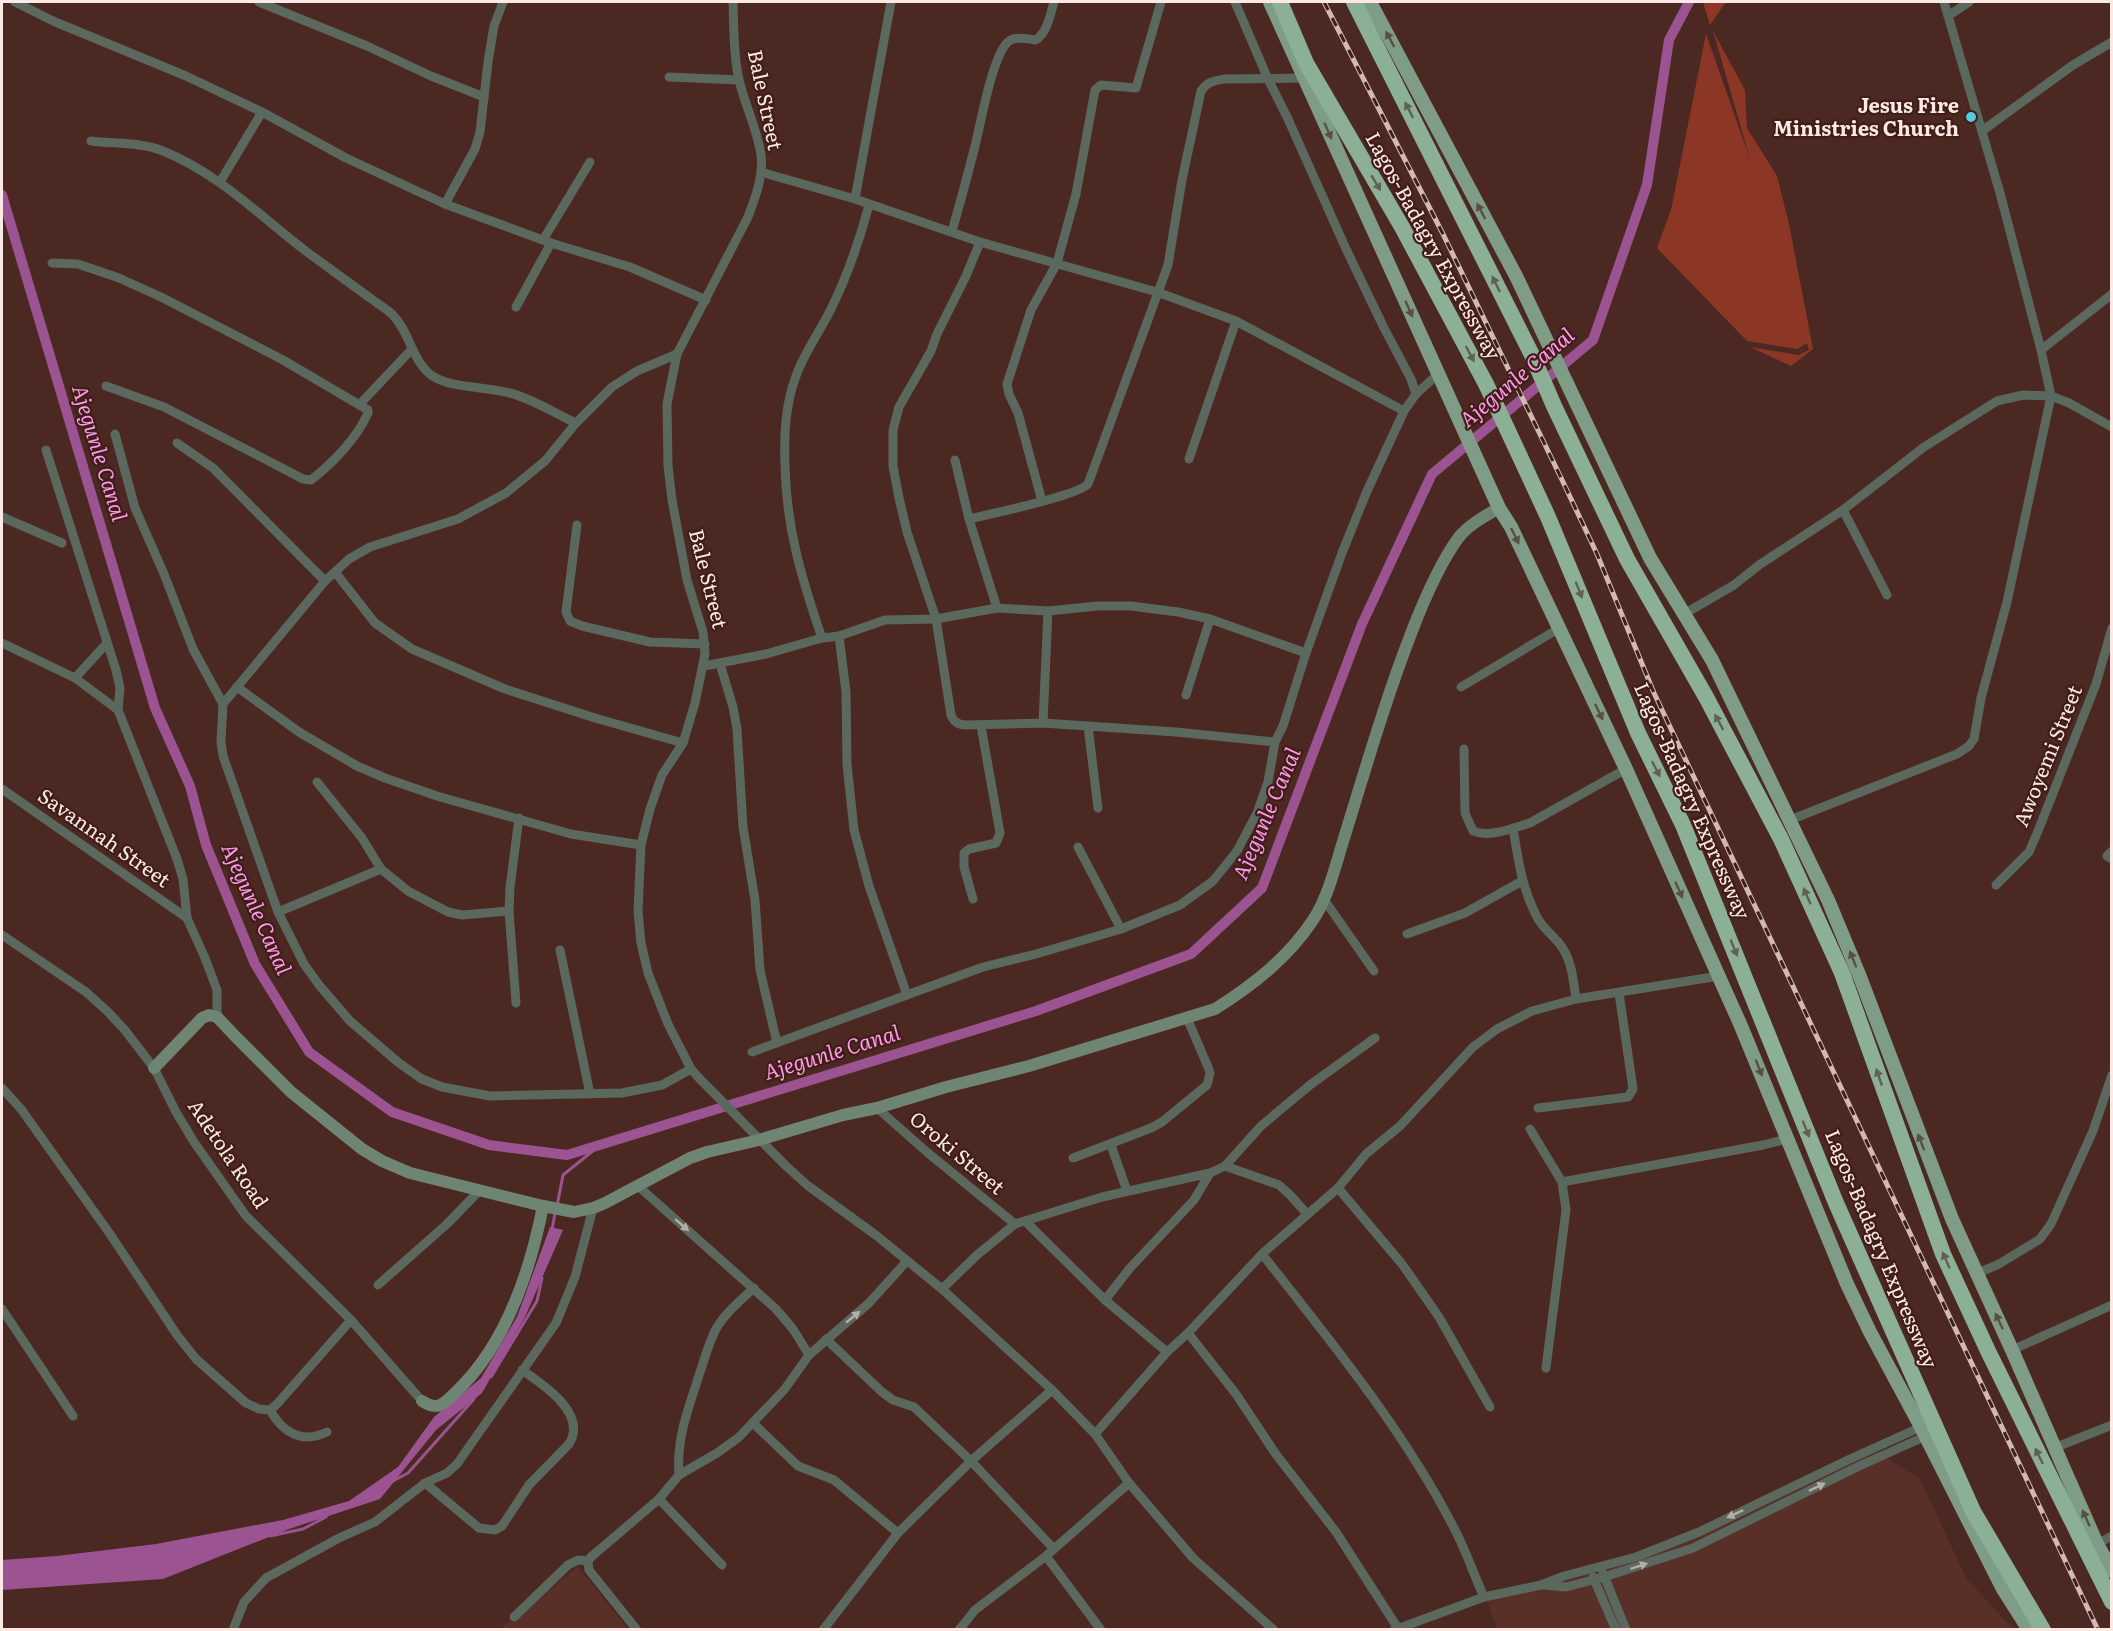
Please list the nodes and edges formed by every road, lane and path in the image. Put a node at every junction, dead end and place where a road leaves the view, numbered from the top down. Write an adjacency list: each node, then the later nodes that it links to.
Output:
1 (15, 2): 22 (street)
2 (259, 2): 21 (street)
3 (503, 2): 21 (street)
4 (733, 2): 20 (street, Bale Street)
5 (891, 2): 28 (street)
6 (1054, 2): 31 (street)
7 (1161, 2): 35 (street)
8 (1235, 2): 19 (street)
9 (1270, 2): 18 (main road, Lagos-Badagry Expressway)
10 (1280, 2): 210 (highway, Lagos-Badagry Expressway, one-way to 210)
11 (1354, 2): 198 (highway, Lagos-Badagry Expressway, one-way to 11)
12 (1370, 2): 69 (main road, one-way to 12)
13 (1944, 2): 15 (street)
14 (1969, 2): 15 (street)
15 (1948, 16): 23 (street)
16 (2112, 42): 23 (street)
17 (669, 77): 20 (street)
18 (1304, 78): 19 (street); 44 (main road, Lagos-Badagry Expressway, one-way to 44)
19 (1268, 79): 36 (street); 46 (street)
20 (739, 80): 26 (street, Bale Street)
21 (484, 97): 29 (street)
22 (262, 112): 27 (street); 29 (street)
23 (1982, 131): 42 (street)
24 (91, 141): 27 (street)
25 (590, 162): 32 (street)
26 (761, 172): 28 (street); 38 (street, Bale Street)
27 (220, 182): 41 (street)
28 (855, 199): 30 (street)
29 (445, 204): 32 (street)
30 (869, 205): 31 (street); 75 (street)
31 (952, 231): 33 (street)
32 (547, 242): 38 (street); 39 (street)
33 (980, 242): 35 (street); 70 (street)
34 (52, 262): 48 (street)
35 (1057, 263): 36 (street); 57 (street)
36 (1157, 292): 40 (street); 57 (street)
37 (2112, 294): 42 (street)
38 (706, 300): 43 (street, Bale Street)
39 (516, 307)
40 (1236, 321): 49 (street); 55 (street)
41 (412, 349): 48 (street); 50 (street)
42 (2041, 350): 47 (street)
43 (677, 354): 50 (street); 78 (street, Bale Street)
44 (1438, 374): 46 (street); 58 (main road, Lagos-Badagry Expressway)
45 (106, 386): 48 (street)
46 (1416, 394): 49 (street)
47 (2051, 396): 51 (street); 59 (street); 99 (street)
48 (359, 405)
49 (1404, 411): 79 (street)
50 (576, 423): 64 (street)
51 (2112, 427)
52 (115, 434): 86 (street)
53 (177, 442): 65 (street)
54 (46, 450): 77 (street)
55 (1190, 459)
56 (955, 460): 61 (street)
57 (1042, 501): 61 (street)
58 (1499, 508): 73 (main road, Lagos-Badagry Expressway, one-way to 73); 108 (street)
59 (1843, 510): 66 (street); 69 (street)
60 (2, 517): 63 (street)
61 (969, 519): 67 (street)
62 (577, 525): 78 (street)
63 (62, 543)
64 (335, 572): 65 (street); 92 (street)
65 (325, 581): 83 (street)
66 (1887, 595)
67 (997, 608): 68 (street); 70 (street)
68 (1048, 611): 71 (street); 88 (street)
69 (1684, 614): 99 (main road)
70 (936, 619): 74 (street); 89 (street)
71 (1210, 619): 79 (street); 85 (street)
72 (2112, 627): 107 (street, Awoyemi Street)
73 (1558, 629): 84 (street); 94 (main road, Lagos-Badagry Expressway, one-way to 94)
74 (839, 636): 75 (street); 120 (street)
75 (822, 638): 80 (street)
76 (2, 643): 82 (street)
77 (107, 643): 82 (street); 87 (street)
78 (705, 644): 81 (street, Bale Street)
79 (1306, 652): 91 (street)
80 (720, 664): 81 (street); 126 (street)
81 (704, 666): 92 (street, Bale Street)
82 (75, 678): 87 (street)
83 (237, 687): 86 (street); 98 (street)
84 (1461, 687)
85 (1186, 695)
86 (223, 704): 111 (street)
87 (118, 710): 112 (street)
88 (1043, 723): 89 (street); 90 (street)
89 (981, 726): 109 (street)
90 (1088, 726): 91 (street); 97 (street)
91 (1275, 742): 113 (street)
92 (683, 743): 101 (street, Bale Street)
93 (1464, 749): 100 (street)
94 (1626, 769): 100 (street); 118 (main road, Lagos-Badagry Expressway, one-way to 118)
95 (317, 782): 105 (street)
96 (2, 789): 112 (street, Savannah Street)
97 (1098, 808)
98 (519, 818): 101 (street); 110 (street)
99 (1790, 820): 154 (main road, one-way to 99)
100 (1513, 828): 106 (street)
101 (641, 845): 129 (street, Bale Street)
102 (1078, 847): 113 (street)
103 (2112, 851): 104 (street)
104 (2112, 860)
105 (381, 869): 110 (street); 111 (street)
106 (1522, 881): 114 (street); 121 (street)
107 (1996, 885)
108 (1323, 898): 117 (street); 124 (street)
109 (973, 899)
110 (509, 911): 122 (street)
111 (278, 912): 132 (street)
112 (187, 918): 123 (street)
113 (1121, 929): 120 (street)
114 (1407, 934)
115 (2, 935): 128 (street, Adetola Road)
116 (560, 950): 132 (street)
117 (1374, 971)
118 (1719, 976): 119 (street); 136 (main road, Lagos-Badagry Expressway, one-way to 136)
119 (1619, 993): 121 (street); 134 (street)
120 (908, 996): 126 (street)
121 (1575, 999): 144 (street)
122 (516, 1003)
123 (217, 1017): 128 (street); 145 (street)
124 (1187, 1018): 133 (street); 138 (street)
125 (1376, 1038): 140 (street)
126 (777, 1042): 127 (street)
127 (752, 1052)
128 (154, 1068): 161 (street, Adetola Road)
129 (691, 1069): 132 (street); 137 (street, Bale Street)
130 (2112, 1075): 154 (street)
131 (2, 1088): 172 (street)
132 (590, 1094)
133 (877, 1108): 137 (street); 151 (street, Oroki Street)
134 (1538, 1108)
135 (1530, 1129): 142 (street)
136 (1787, 1139): 142 (street); 177 (main road, Lagos-Badagry Expressway)
137 (759, 1140): 143 (street); 153 (street, Bale Street)
138 (1111, 1145): 139 (street); 146 (street)
139 (1073, 1158)
140 (1225, 1166): 141 (street); 149 (street)
141 (1210, 1173): 146 (street); 158 (street)
142 (1562, 1182): 167 (street)
143 (638, 1186): 148 (street); 156 (street, one-way to 156)
144 (1338, 1188): 149 (street); 171 (street)
145 (479, 1191): 147 (street); 155 (street)
146 (1127, 1191): 150 (street)
147 (548, 1207): 148 (street); 170 (street)
148 (592, 1208): 168 (street)
149 (1307, 1214): 152 (street)
150 (1026, 1222): 151 (street); 158 (street)
151 (1015, 1224): 157 (street)
152 (1262, 1254): 162 (street); 197 (street)
153 (907, 1261): 157 (street, Bale Street); 163 (street, one-way to 153)
154 (1977, 1274): 164 (main road, one-way to 154)
155 (378, 1285)
156 (754, 1288): 166 (street); 181 (street)
157 (942, 1289): 169 (street, Bale Street)
158 (1105, 1300): 165 (street)
159 (2112, 1305): 164 (street)
160 (2, 1309): 173 (street)
161 (351, 1320): 170 (street, Adetola Road); 172 (street)
162 (1188, 1333): 165 (street); 206 (street)
163 (826, 1339): 166 (street); 180 (street)
164 (2012, 1350): 179 (main road)
165 (1167, 1352): 178 (street)
166 (809, 1355): 174 (street)
167 (1546, 1368)
168 (522, 1370): 182 (street); 182 (street)
169 (1052, 1390): 178 (street, Bale Street); 180 (street)
170 (422, 1401)
171 (1490, 1407)
172 (270, 1410): 176 (street)
173 (73, 1416)
174 (753, 1423): 181 (street); 185 (street)
175 (2112, 1425): 179 (street)
176 (327, 1432)
177 (1923, 1432): 192 (street, one-way to 192); 195 (street, one-way to 177); 209 (main road, Lagos-Badagry Expressway)
178 (1095, 1434): 183 (street, Bale Street)
179 (2054, 1449): 187 (main road, one-way to 179)
180 (971, 1461): 185 (street); 188 (street)
181 (679, 1475): 184 (street)
182 (425, 1483): 200 (street)
183 (1129, 1483): 188 (street); 205 (street, Bale Street)
184 (659, 1499): 190 (street); 191 (street)
185 (898, 1533): 202 (street)
186 (2112, 1536): 187 (street)
187 (2097, 1544): 194 (main road)
188 (1053, 1548): 189 (street)
189 (1046, 1556): 203 (street); 204 (street)
190 (588, 1561): 199 (street); 201 (street)
191 (722, 1564)
192 (1600, 1566): 193 (street); 195 (street)
193 (1587, 1570): 195 (street); 196 (street)
194 (2112, 1571)
195 (1600, 1579): 196 (street); 207 (street); 208 (street)
196 (1541, 1585): 197 (street)
197 (1484, 1597): 206 (street)
198 (2112, 1602)
199 (514, 1617)
200 (233, 1629)
201 (637, 1629)
202 (823, 1629)
203 (959, 1629)
204 (1101, 1629)
205 (1275, 1629)
206 (1397, 1629)
207 (1616, 1629)
208 (1626, 1629)
209 (2029, 1629)
210 (2043, 1629)

